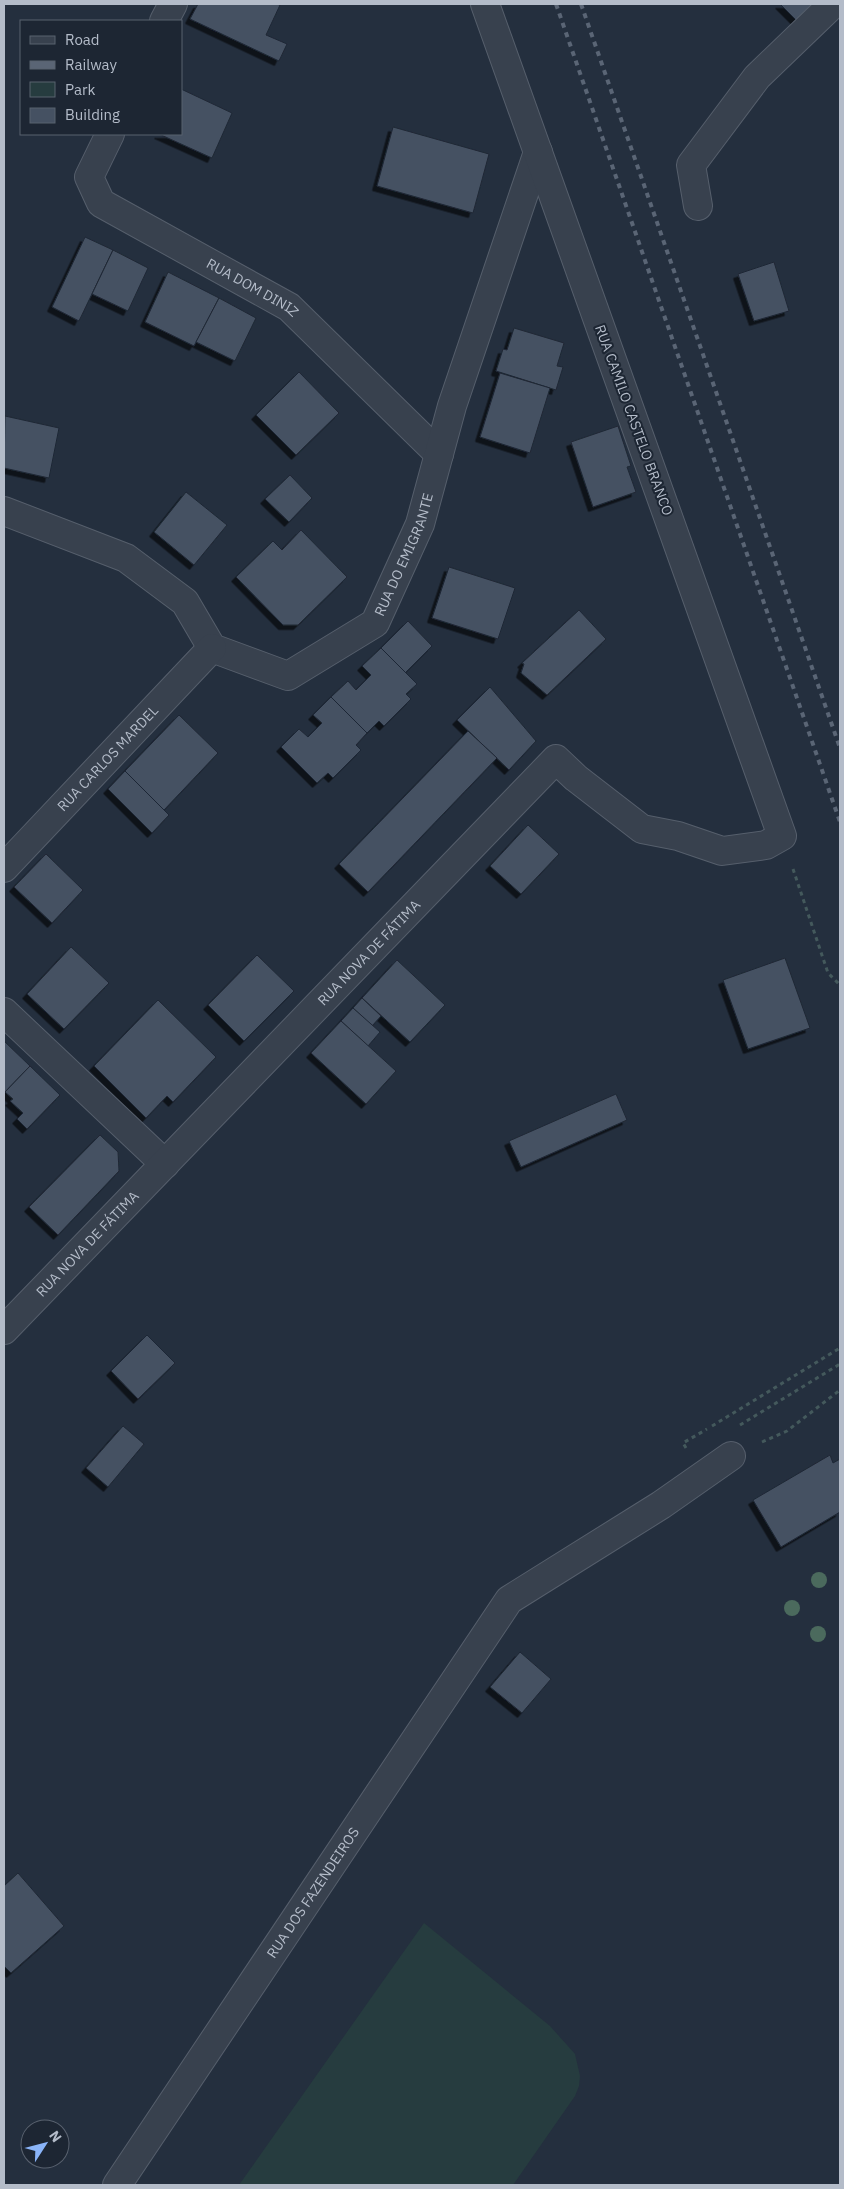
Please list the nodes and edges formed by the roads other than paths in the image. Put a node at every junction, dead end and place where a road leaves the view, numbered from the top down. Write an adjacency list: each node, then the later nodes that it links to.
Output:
1 (173, 4): 4 (street)
2 (485, 4): 6 (street, RUA CAMILO CASTELO BRANCO)
3 (833, 4): 7 (street)
4 (165, 20)
5 (110, 135): 8 (street, RUA DOM DINIZ)
6 (538, 152): 8 (street, RUA DO EMIGRANTE); 11 (street, RUA CAMILO CASTELO BRANCO)
7 (698, 206)
8 (439, 454): 10 (street, RUA DO EMIGRANTE)
9 (4, 511): 10 (street)
10 (212, 648): 12 (street, RUA CARLOS MARDEL)
11 (782, 836): 14 (street, RUA NOVA DE FÁTIMA)
12 (4, 868)
13 (4, 1012): 14 (street)
14 (165, 1164): 15 (street, RUA NOVA DE FÁTIMA)
15 (4, 1330)
16 (732, 1443): 17 (street, RUA DOS FAZENDEIROS)
17 (117, 2185)

